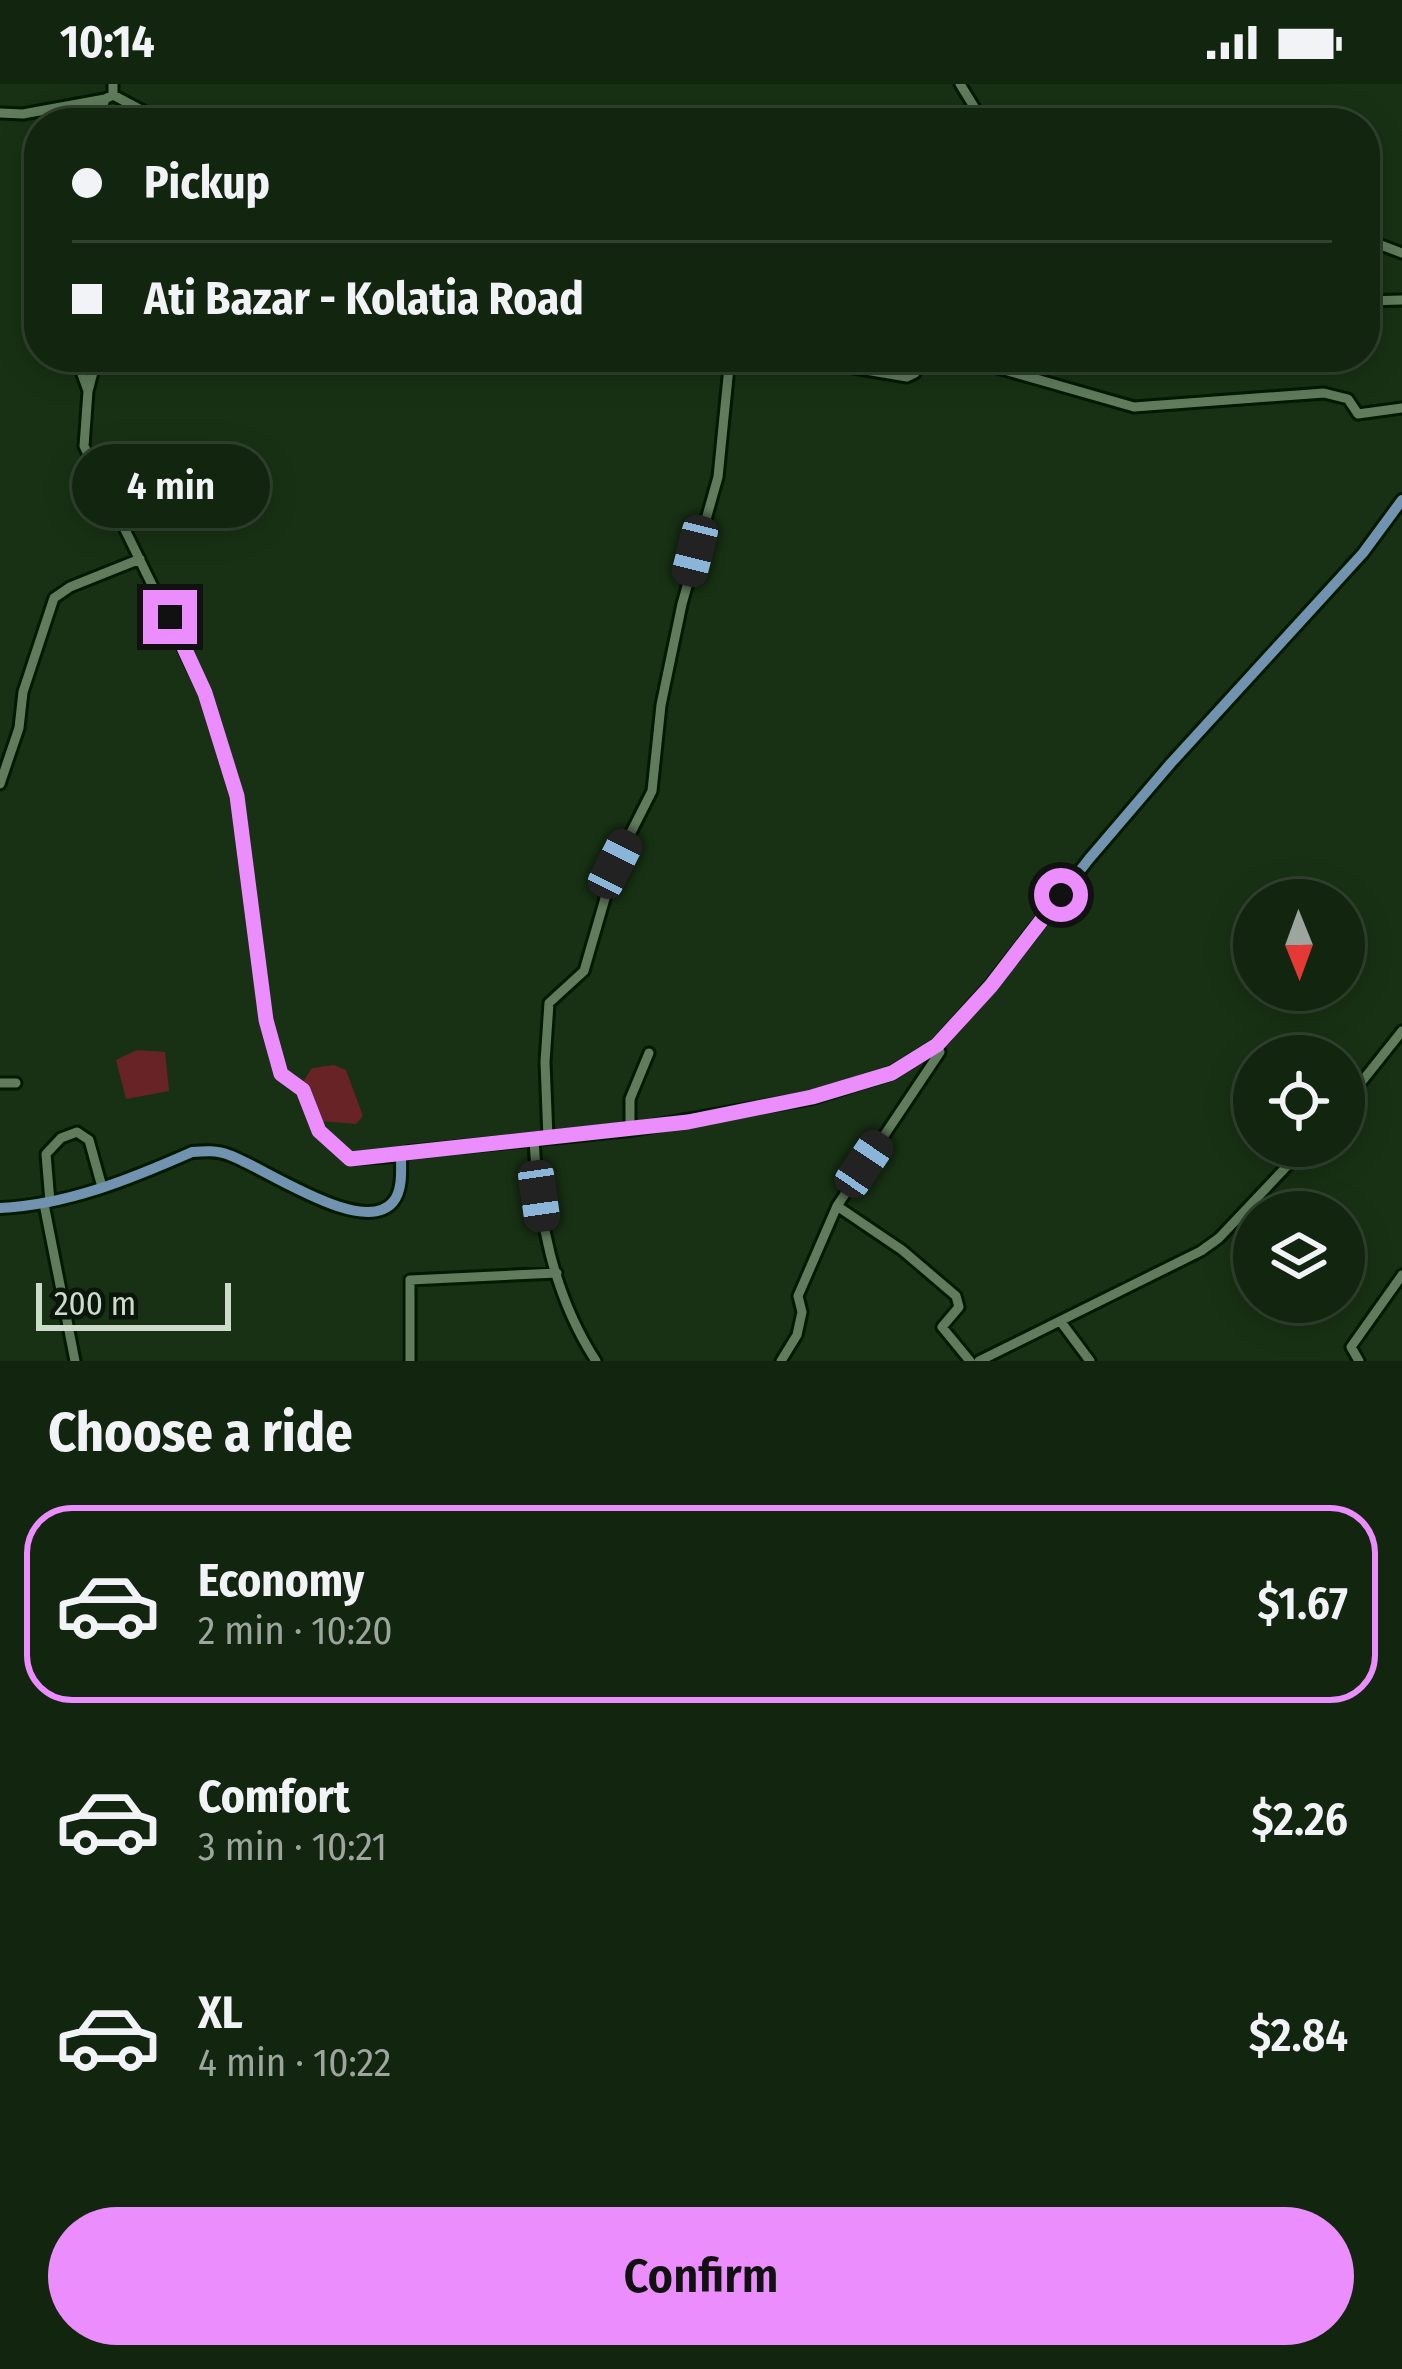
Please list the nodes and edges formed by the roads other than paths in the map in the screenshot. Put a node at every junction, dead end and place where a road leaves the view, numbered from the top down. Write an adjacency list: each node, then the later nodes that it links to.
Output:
1 (110, 93): 2 (street); 3 (street)
2 (48, 108)
3 (138, 108)
4 (81, 372): 10 (street)
5 (93, 372): 10 (street)
6 (728, 372): 22 (street)
7 (878, 372): 8 (street)
8 (915, 372)
9 (1011, 372): 11 (street)
10 (88, 391): 13 (street)
11 (1402, 408)
12 (1402, 500): 16 (main road)
13 (140, 559): 14 (street); 23 (street)
14 (0, 784)
15 (1402, 1030): 18 (street)
16 (937, 1045): 21 (main road); 27 (street)
17 (649, 1054): 21 (street)
18 (1365, 1077)
19 (0, 1083): 20 (street)
20 (16, 1083)
21 (630, 1130): 22 (main road)
22 (541, 1138): 23 (main road); 29 (street)
23 (401, 1156): 25 (main road)
24 (1286, 1167): 31 (street)
25 (102, 1187): 26 (main road); 26 (street)
26 (47, 1203): 28 (main road); 32 (street)
27 (837, 1206): 35 (street); 36 (street)
28 (0, 1208)
29 (557, 1274): 33 (street); 34 (street)
30 (1402, 1275): 38 (street)
31 (1061, 1322): 36 (street); 37 (street)
32 (75, 1361)
33 (410, 1361)
34 (596, 1361)
35 (781, 1361)
36 (974, 1361)
37 (1090, 1361)
38 (1360, 1361)

